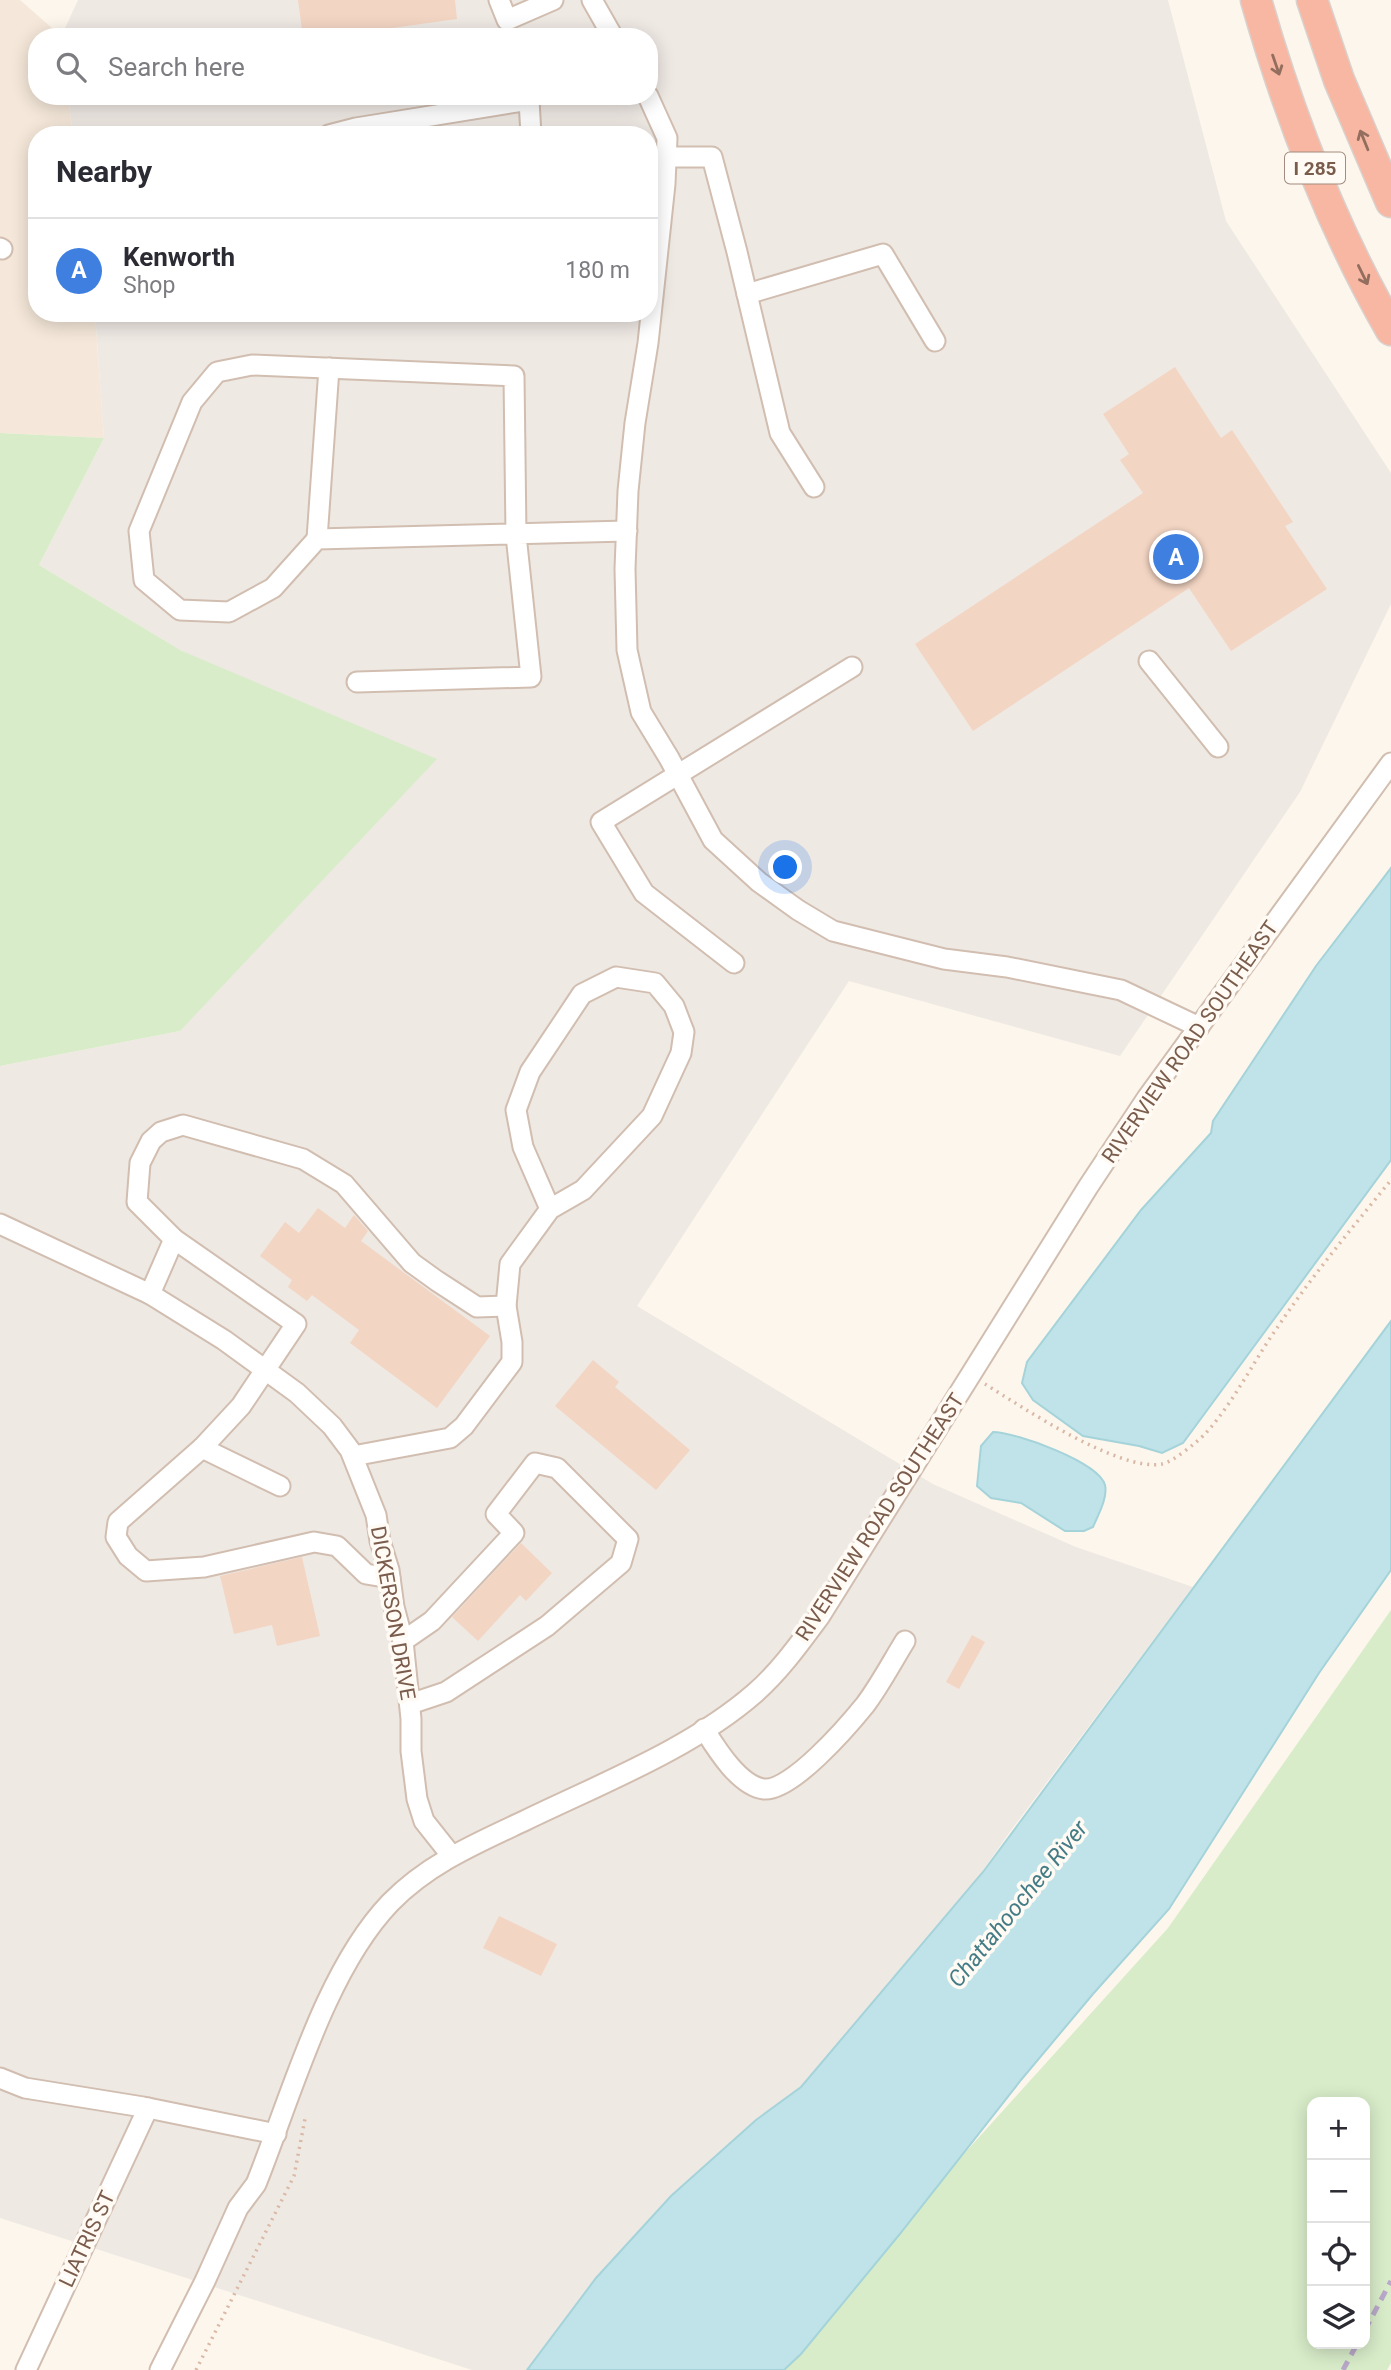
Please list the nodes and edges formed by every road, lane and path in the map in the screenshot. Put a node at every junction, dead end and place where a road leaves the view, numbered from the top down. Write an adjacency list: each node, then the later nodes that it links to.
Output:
1 (499, 0): 2 (street)
2 (553, 0)
3 (592, 0): 6 (street)
4 (1256, 0): 17 (highway, I 285, one-way to 17)
5 (1312, 0): 13 (highway, I 285, one-way to 5)
6 (608, 28)
7 (500, 105): 10 (street)
8 (529, 105): 11 (street)
9 (652, 105): 12 (street)
10 (380, 126)
11 (530, 126)
12 (666, 157): 14 (street); 15 (street)
13 (1391, 202)
14 (658, 230)
15 (747, 294): 18 (street); 20 (street)
16 (649, 322): 21 (street)
17 (1391, 330)
18 (935, 341)
19 (329, 368): 22 (street); 23 (street); 23 (street)
20 (814, 487)
21 (627, 531): 22 (street); 29 (street)
22 (516, 535): 23 (street); 26 (street)
23 (317, 539)
24 (1149, 661): 27 (street)
25 (852, 667): 29 (street)
26 (357, 682)
27 (1218, 747)
28 (1391, 763): 31 (street, RIVERVIEW ROAD SOUTHEAST)
29 (678, 773): 30 (street); 31 (street)
30 (734, 963)
31 (1199, 1027): 39 (street, RIVERVIEW ROAD SOUTHEAST)
32 (1391, 1180): 39 (path)
33 (550, 1209): 33 (street); 37 (street)
34 (0, 1224): 36 (street, DICKERSON DRIVE)
35 (174, 1239): 36 (street); 37 (street); 38 (street)
36 (149, 1294): 38 (street, DICKERSON DRIVE)
37 (506, 1306): 41 (street)
38 (266, 1370): 40 (street); 41 (street, DICKERSON DRIVE)
39 (971, 1375): 47 (street, RIVERVIEW ROAD SOUTHEAST)
40 (202, 1448): 42 (street); 43 (street)
41 (353, 1456): 43 (street, DICKERSON DRIVE)
42 (280, 1486)
43 (390, 1578): 45 (street, DICKERSON DRIVE)
44 (905, 1640): 47 (street)
45 (402, 1641): 46 (street, DICKERSON DRIVE); 46 (street)
46 (410, 1703): 48 (street, DICKERSON DRIVE)
47 (705, 1729): 48 (street, RIVERVIEW ROAD SOUTHEAST)
48 (451, 1855): 52 (street, RIVERVIEW ROAD SOUTHEAST)
49 (0, 2078): 50 (street)
50 (148, 2108): 52 (street); 53 (street, LIATRIS ST)
51 (305, 2119): 55 (path)
52 (276, 2134): 54 (street, RIVERVIEW ROAD SOUTHEAST)
53 (26, 2370)
54 (160, 2370)
55 (196, 2370)

